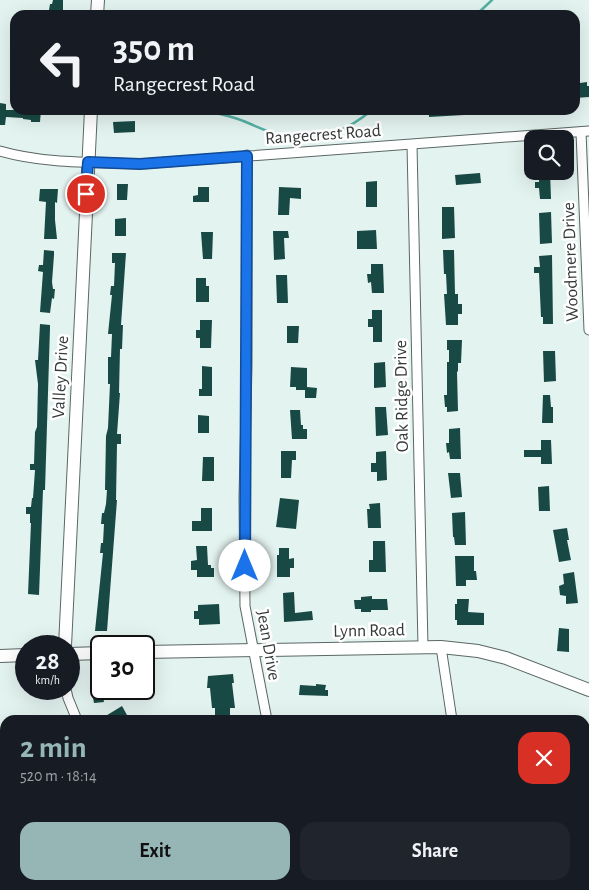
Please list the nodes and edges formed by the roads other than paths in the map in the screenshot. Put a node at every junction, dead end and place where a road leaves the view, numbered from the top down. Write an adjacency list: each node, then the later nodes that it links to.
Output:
1 (91, 115): 6 (street, Valley Drive)
2 (585, 131): 3 (street, Rangecrest Road); 7 (street, Woodmere Drive)
3 (412, 144): 5 (street, Rangecrest Road); 9 (street, Oak Ridge Drive)
4 (0, 151): 6 (street, Rangecrest Road)
5 (247, 156): 6 (street, Rangecrest Road); 11 (street, Jean Drive)
6 (88, 162): 8 (street, Valley Drive)
7 (589, 330)
8 (66, 635)
9 (423, 646): 10 (street, Lynn Road); 11 (street, Lynn Road)
10 (441, 647): 15 (street, Lynn Road); 19 (street)
11 (253, 649): 12 (street, Lynn Road); 18 (street, Jean Drive)
12 (155, 652)
13 (15, 655): 14 (street)
14 (0, 656)
15 (589, 690)
16 (69, 700): 17 (street)
17 (75, 715)
18 (266, 715)
19 (451, 715)

